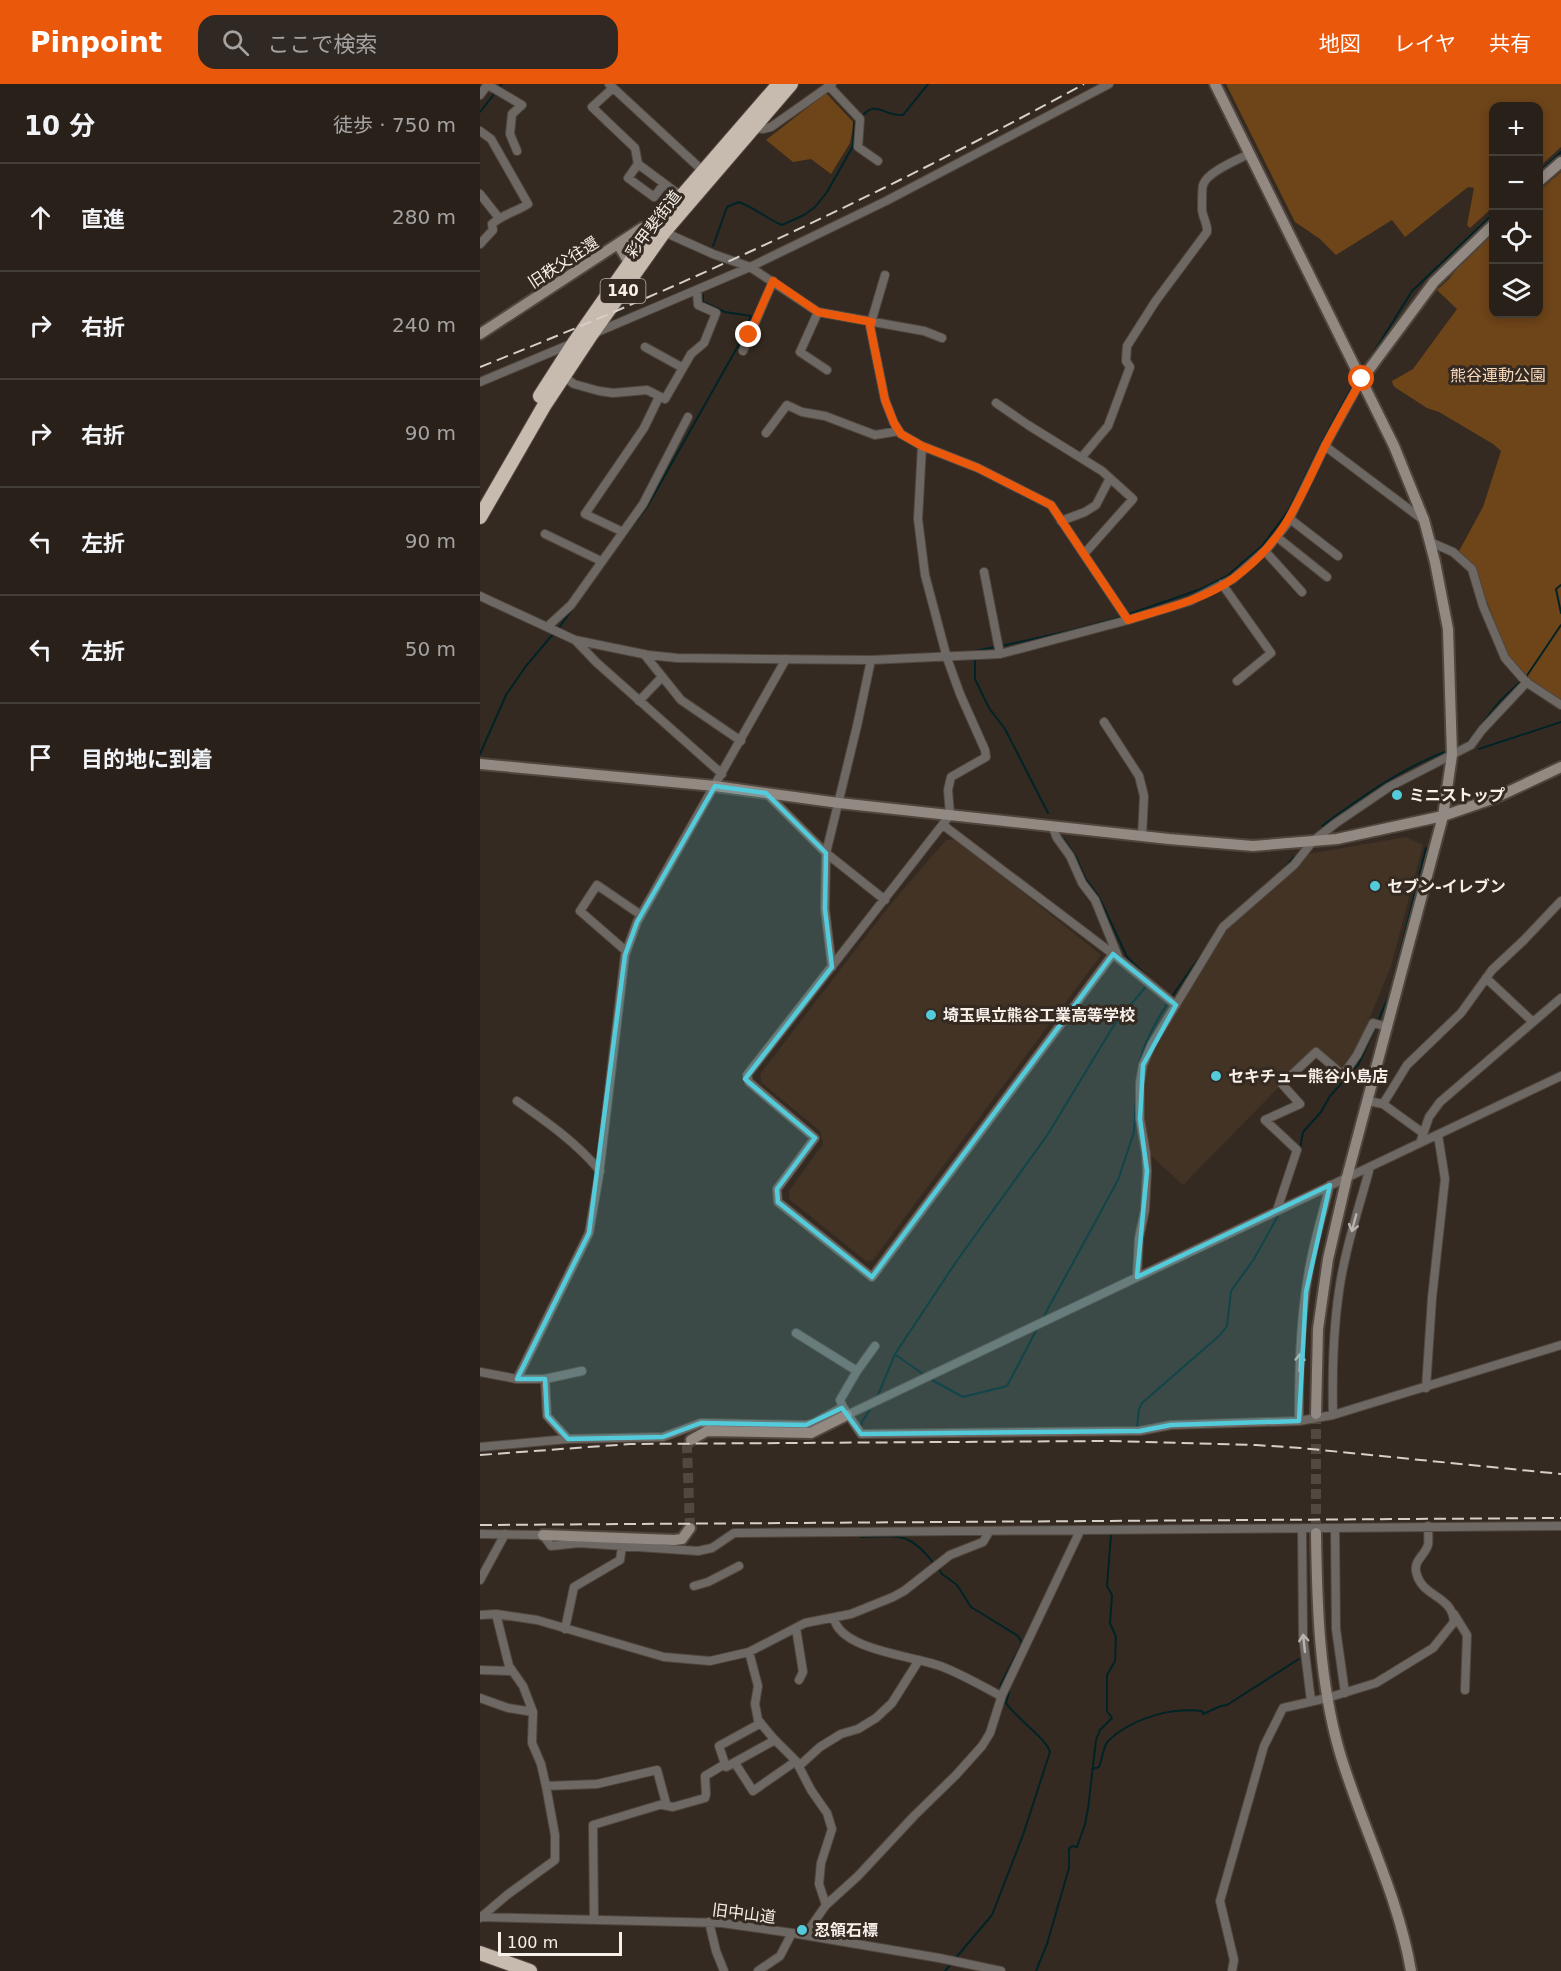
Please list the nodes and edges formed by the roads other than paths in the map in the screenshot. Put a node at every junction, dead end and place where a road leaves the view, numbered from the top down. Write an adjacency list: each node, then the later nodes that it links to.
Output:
1 (488, 84): 9 (street); 10 (street)
2 (507, 84): 9 (street)
3 (779, 84): 18 (highway, 彩甲斐街道 / 140)
4 (791, 84): 11 (highway, 彩甲斐街道 / 140)
5 (1109, 84): 29 (street)
6 (1215, 84): 14 (street)
7 (831, 85): 11 (street); 15 (street)
8 (611, 86): 17 (street); 18 (street)
9 (501, 92): 13 (street)
10 (480, 94)
11 (753, 127): 25 (highway, 彩甲斐街道 / 140)
12 (480, 130): 23 (street)
13 (517, 151)
14 (1249, 154): 44 (street); 53 (street)
15 (878, 161)
16 (1561, 162): 19 (street)
17 (639, 164): 20 (street); 20 (street)
18 (703, 171): 22 (highway, 彩甲斐街道 / 140)
19 (1543, 178)
20 (664, 184): 22 (street)
21 (480, 194): 23 (street)
22 (681, 196): 25 (highway, 彩甲斐街道 / 140)
23 (499, 218): 26 (street)
24 (1489, 229): 44 (street)
25 (660, 230): 27 (street, 旧秩父往還); 28 (highway, 彩甲斐街道 / 140); 29 (street); 36 (highway, 彩甲斐街道 / 140)
26 (480, 244)
27 (618, 244): 28 (street); 35 (street, 旧秩父往還)
28 (630, 264): 38 (highway, 彩甲斐街道 / 140)
29 (750, 267): 31 (street); 32 (street)
30 (885, 275): 34 (street)
31 (773, 281): 33 (street); 40 (street)
32 (697, 290): 36 (street); 41 (street)
33 (818, 312): 34 (street); 42 (street)
34 (872, 322): 37 (street); 49 (street)
35 (480, 334)
36 (591, 335): 38 (street); 43 (highway, 彩甲斐街道 / 140)
37 (942, 338)
38 (574, 343): 43 (highway, 彩甲斐街道 / 140); 45 (street)
39 (645, 347): 41 (street)
40 (743, 351)
41 (683, 368): 46 (street)
42 (827, 370)
43 (559, 374): 46 (street); 55 (highway, 彩甲斐街道 / 140); 56 (highway, 彩甲斐街道 / 140)
44 (1359, 374): 52 (street); 59 (street)
45 (480, 382)
46 (659, 397): 60 (street)
47 (996, 403): 53 (street)
48 (688, 417): 60 (street)
49 (899, 431): 50 (street); 51 (street)
50 (766, 433)
51 (922, 446): 58 (street); 78 (street)
52 (1325, 446): 57 (street); 59 (street)
53 (1081, 458): 54 (street)
54 (1110, 478): 58 (street); 65 (street)
55 (480, 499)
56 (480, 517)
57 (1290, 519): 62 (street); 66 (street)
58 (1061, 520): 65 (street)
59 (1424, 520): 63 (street)
60 (623, 532): 67 (street)
61 (545, 534): 67 (street)
62 (1277, 537): 64 (street); 69 (street)
63 (1430, 542): 83 (street); 88 (street)
64 (1265, 551): 70 (street); 71 (street)
65 (1084, 554): 73 (street)
66 (1338, 556)
67 (601, 561): 74 (street)
68 (984, 572): 76 (street)
69 (1327, 577)
70 (1222, 584): 73 (street); 82 (street)
71 (1302, 592)
72 (480, 596): 74 (street)
73 (1128, 620): 76 (street)
74 (549, 628): 75 (street)
75 (575, 640): 77 (street); 84 (street)
76 (1000, 653): 78 (street)
77 (644, 654): 79 (street); 81 (street)
78 (947, 658): 80 (street); 95 (street)
79 (786, 659): 80 (street); 87 (street)
80 (871, 660): 94 (street)
81 (662, 676): 84 (street); 87 (street)
82 (1237, 681)
83 (1526, 682): 85 (street); 88 (street)
84 (639, 701): 91 (street)
85 (1561, 705)
86 (1104, 722): 99 (street)
87 (741, 741): 91 (street)
88 (1452, 751): 96 (street); 100 (street)
89 (481, 764): 92 (street)
90 (1561, 767): 96 (street)
91 (722, 774): 92 (street)
92 (715, 786): 93 (street); 104 (street)
93 (766, 793): 94 (street); 101 (street)
94 (839, 803): 95 (street); 101 (street)
95 (950, 814): 97 (street); 98 (street)
96 (1443, 816): 100 (street); 113 (street)
97 (943, 825): 102 (street); 106 (street)
98 (1052, 826): 99 (street); 107 (street)
99 (1142, 836): 100 (street)
100 (1313, 841): 111 (street)
101 (826, 853): 102 (street); 108 (street)
102 (885, 900): 108 (street)
103 (1561, 901): 109 (street)
104 (641, 915): 105 (street); 105 (street)
105 (626, 951): 122 (street)
106 (1113, 954): 107 (street); 108 (street)
107 (1120, 960): 111 (street)
108 (832, 967)
109 (1486, 978): 112 (street); 117 (street)
110 (1561, 998): 112 (street)
111 (1175, 1005): 126 (street)
112 (1533, 1022): 118 (street)
113 (1385, 1026): 116 (street); 125 (street)
114 (1561, 1076): 119 (street)
115 (517, 1101): 122 (street)
116 (1368, 1101): 117 (street); 123 (street)
117 (1383, 1104): 118 (street)
118 (1423, 1133): 120 (street)
119 (1438, 1135): 120 (street); 135 (street)
120 (1420, 1143): 121 (street)
121 (1370, 1167): 123 (street); 138 (street, one-way to 138)
122 (600, 1171): 133 (street)
123 (1347, 1177): 124 (street); 137 (street)
124 (1330, 1185): 125 (street); 139 (street, one-way to 124)
125 (1277, 1210): 126 (street)
126 (1137, 1277): 136 (street)
127 (796, 1333): 131 (street)
128 (1561, 1345): 135 (street)
129 (875, 1346): 131 (street)
130 (582, 1371): 134 (street)
131 (857, 1371): 136 (street)
132 (480, 1372): 133 (street)
133 (517, 1378): 134 (street)
134 (545, 1379): 140 (street)
135 (1426, 1388): 138 (street)
136 (845, 1411): 139 (street); 140 (street); 141 (street)
137 (1316, 1414)
138 (1333, 1415): 139 (street)
139 (1299, 1421)
140 (568, 1439): 142 (street)
141 (691, 1440)
142 (480, 1447)
143 (1428, 1526): 144 (street); 146 (street); 158 (street)
144 (1561, 1526)
145 (690, 1528): 153 (street)
146 (1335, 1528): 147 (street); 171 (street)
147 (1302, 1529): 148 (street); 174 (street, one-way to 147)
148 (1080, 1531): 149 (street); 170 (street)
149 (989, 1532): 154 (street); 161 (street)
150 (1316, 1533): 173 (street)
151 (480, 1534): 152 (street)
152 (505, 1534): 153 (street); 156 (street)
153 (543, 1535): 154 (street)
154 (622, 1546): 163 (street)
155 (739, 1566): 157 (street)
156 (480, 1580)
157 (694, 1586)
158 (1454, 1612): 169 (street); 171 (street)
159 (496, 1614): 160 (street); 163 (street); 167 (street)
160 (480, 1615)
161 (834, 1618): 162 (street); 165 (street)
162 (796, 1628): 164 (street); 168 (street)
163 (565, 1629): 164 (street)
164 (750, 1652): 176 (street)
165 (919, 1660): 170 (street); 180 (street)
166 (480, 1670): 167 (street)
167 (512, 1671): 175 (street)
168 (799, 1680)
169 (1466, 1690)
170 (1003, 1693): 183 (street)
171 (1345, 1693): 173 (street)
172 (480, 1698): 175 (street)
173 (1327, 1698): 174 (street); 195 (street)
174 (1311, 1701): 194 (street)
175 (533, 1712): 181 (street)
176 (761, 1723): 177 (street); 179 (street)
177 (775, 1740): 178 (street); 180 (street)
178 (735, 1763): 179 (street); 180 (street)
179 (725, 1764): 182 (street)
180 (797, 1764): 183 (street)
181 (546, 1786): 182 (street); 184 (street)
182 (663, 1805): 185 (street)
183 (826, 1905): 188 (street)
184 (480, 1917): 185 (street, 旧中山道)
185 (594, 1919): 186 (street, 旧中山道)
186 (709, 1923): 187 (street, 旧中山道); 191 (street)
187 (792, 1933): 188 (street, 旧中山道); 192 (street)
188 (805, 1935): 193 (street, 旧中山道)
189 (480, 1953): 190 (highway)
190 (530, 1971)
191 (724, 1971)
192 (758, 1971)
193 (1001, 1971)
194 (1232, 1971)
195 (1411, 1971)

